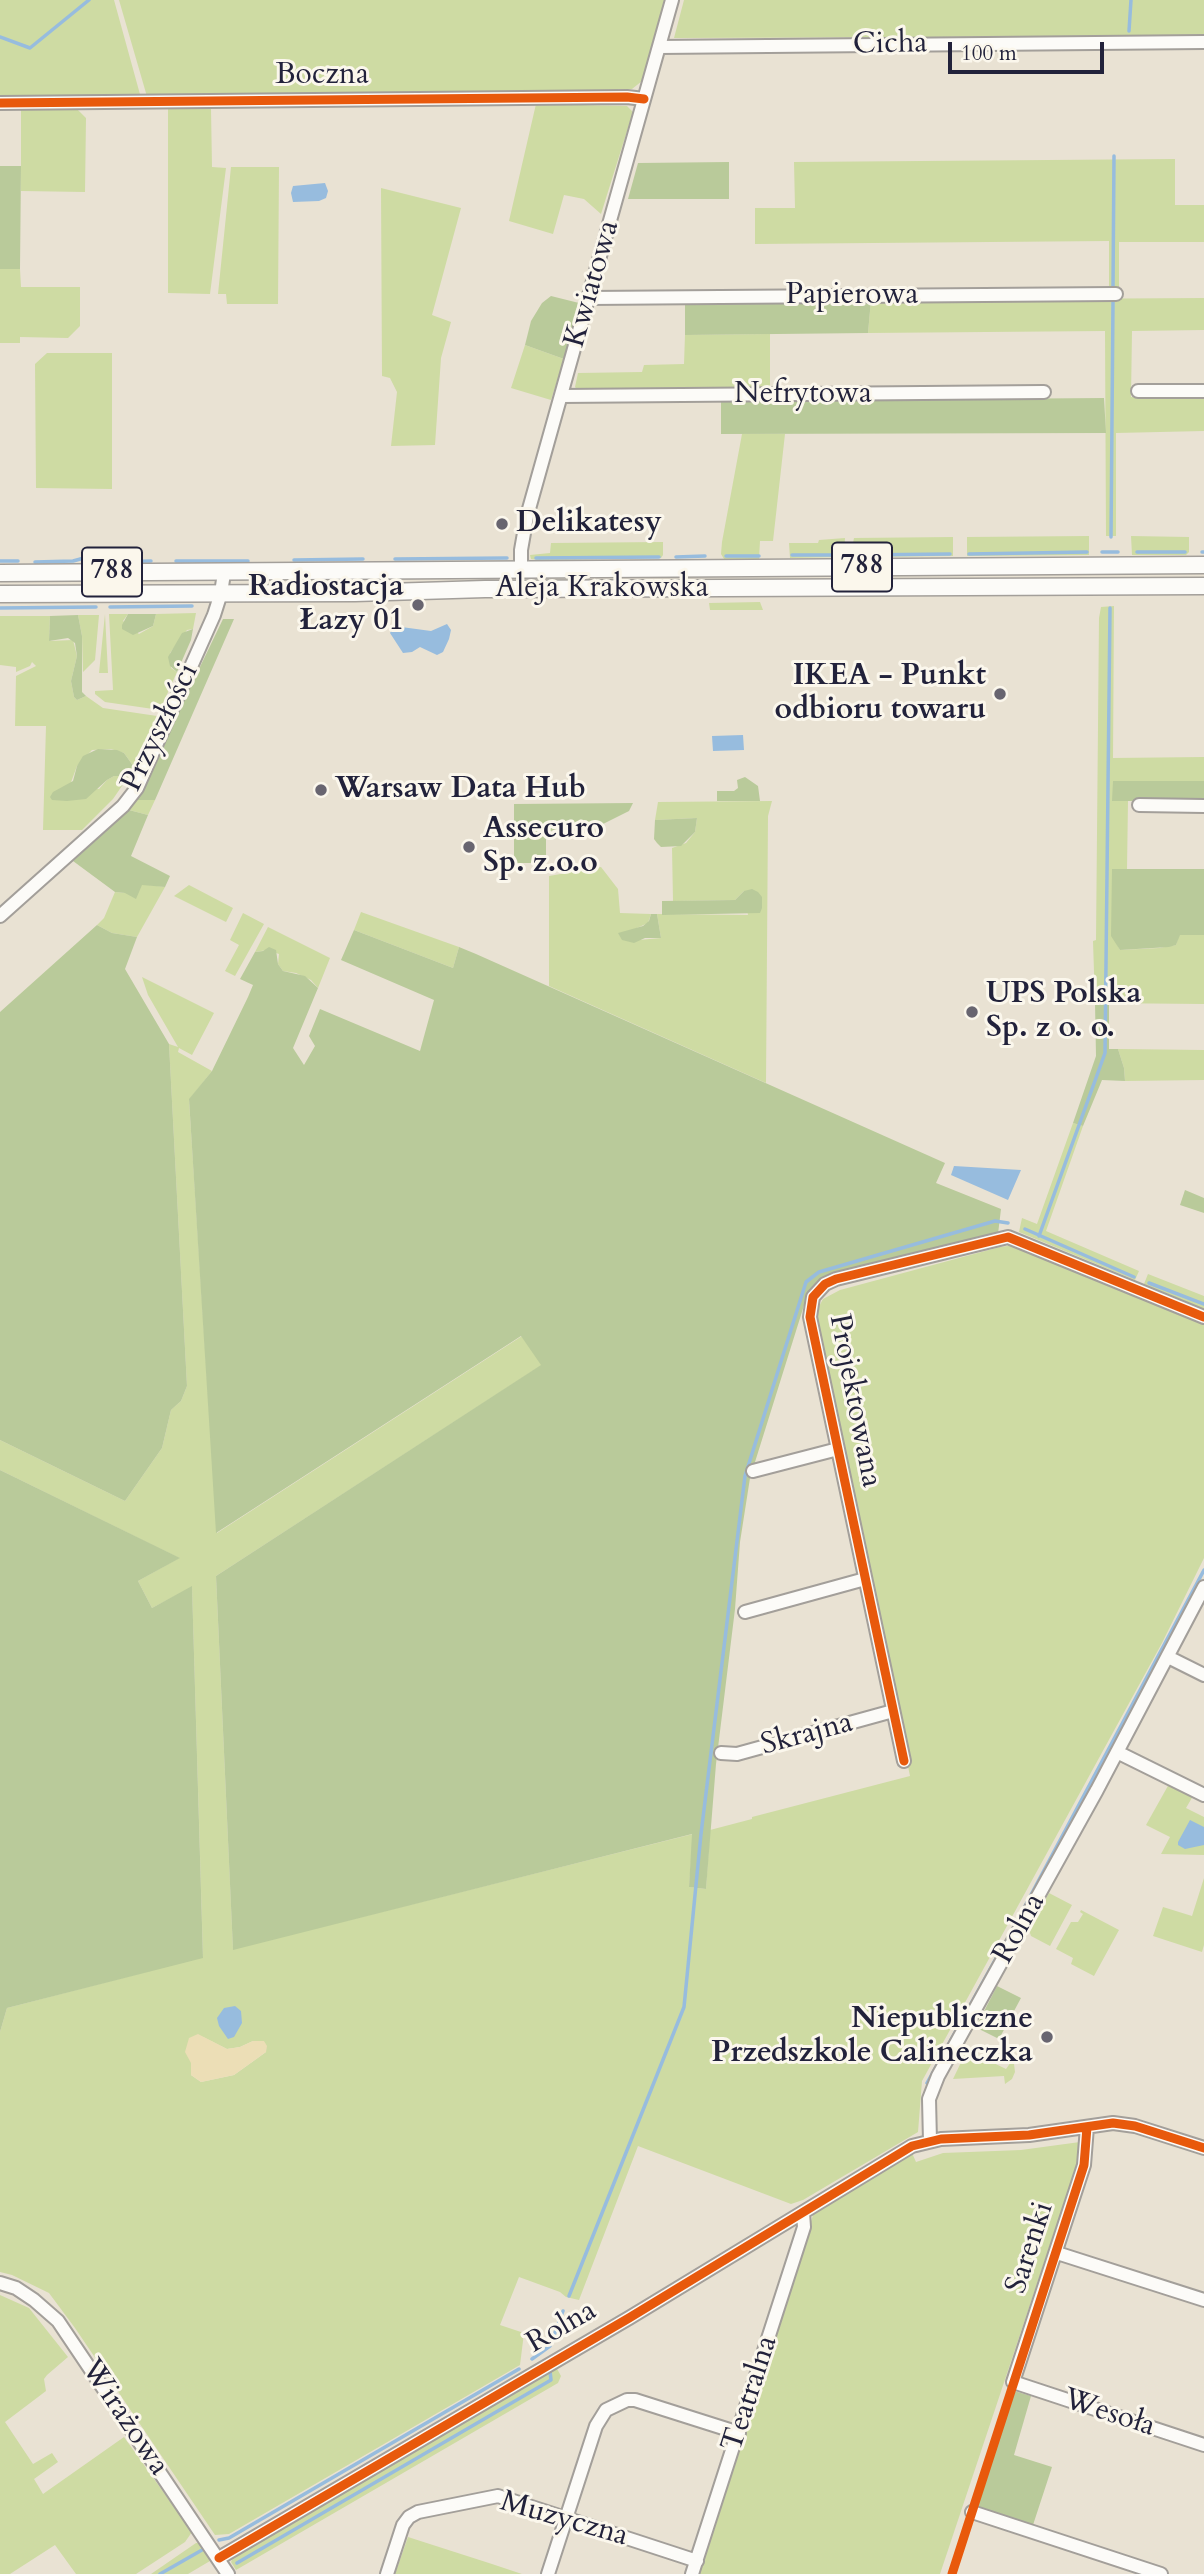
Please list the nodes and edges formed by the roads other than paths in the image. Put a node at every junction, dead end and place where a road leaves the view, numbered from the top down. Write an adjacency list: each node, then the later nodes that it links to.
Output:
1 (672, 0): 3 (street, Kwiatowa)
2 (1204, 42): 3 (street, Cicha)
3 (659, 47): 4 (street, Kwiatowa)
4 (644, 99): 5 (street, Boczna); 7 (street, Kwiatowa)
5 (0, 103)
6 (1116, 294): 7 (street, Papierowa)
7 (589, 298): 11 (street, Kwiatowa)
8 (1138, 391): 9 (street)
9 (1204, 391)
10 (1045, 392): 11 (street, Nefrytowa)
11 (561, 396): 13 (street, Kwiatowa)
12 (1204, 565): 13 (main road, Aleja Krakowska / 788)
13 (521, 570): 15 (main road, Aleja Krakowska / 788)
14 (0, 573): 15 (main road, Aleja Krakowska / 788)
15 (224, 573): 17 (street, Przyszłości)
16 (1204, 586): 17 (main road, Aleja Krakowska / 788)
17 (221, 593): 18 (main road, Aleja Krakowska / 788); 21 (street, Przyszłości)
18 (0, 594)
19 (1139, 805): 20 (street)
20 (1204, 806)
21 (0, 916)
22 (1204, 1317): 23 (street, Projektowana)
23 (838, 1449): 24 (street); 25 (street, Projektowana)
24 (753, 1471)
25 (865, 1579): 27 (street); 30 (street, Projektowana)
26 (1204, 1587): 28 (street, Rolna)
27 (745, 1612)
28 (1168, 1657): 29 (street); 31 (street, Rolna)
29 (1204, 1675)
30 (894, 1711): 32 (street, Skrajna); 33 (street, Projektowana)
31 (1117, 1752): 34 (street); 36 (street, Rolna)
32 (720, 1753)
33 (904, 1761)
34 (1204, 1794)
35 (1087, 2127): 36 (street); 37 (street); 39 (street, Sarenki)
36 (930, 2141): 38 (street, Rolna)
37 (1204, 2148)
38 (803, 2213): 43 (street, Teatralna); 47 (street, Rolna)
39 (1057, 2253): 41 (street); 42 (street, Sarenki)
40 (0, 2283): 47 (street, Wirażowa)
41 (1204, 2300)
42 (1013, 2382): 44 (street, Wesoła)
43 (739, 2433): 46 (street); 48 (street, Teatralna)
44 (1204, 2445)
45 (972, 2512): 53 (street)
46 (566, 2517): 48 (street, Muzyczna); 50 (street, Muzyczna); 51 (street)
47 (219, 2558): 49 (street, Wirażowa)
48 (697, 2561): 52 (street, Teatralna)
49 (228, 2574)
50 (387, 2574)
51 (548, 2574)
52 (692, 2574)
53 (1161, 2574)

